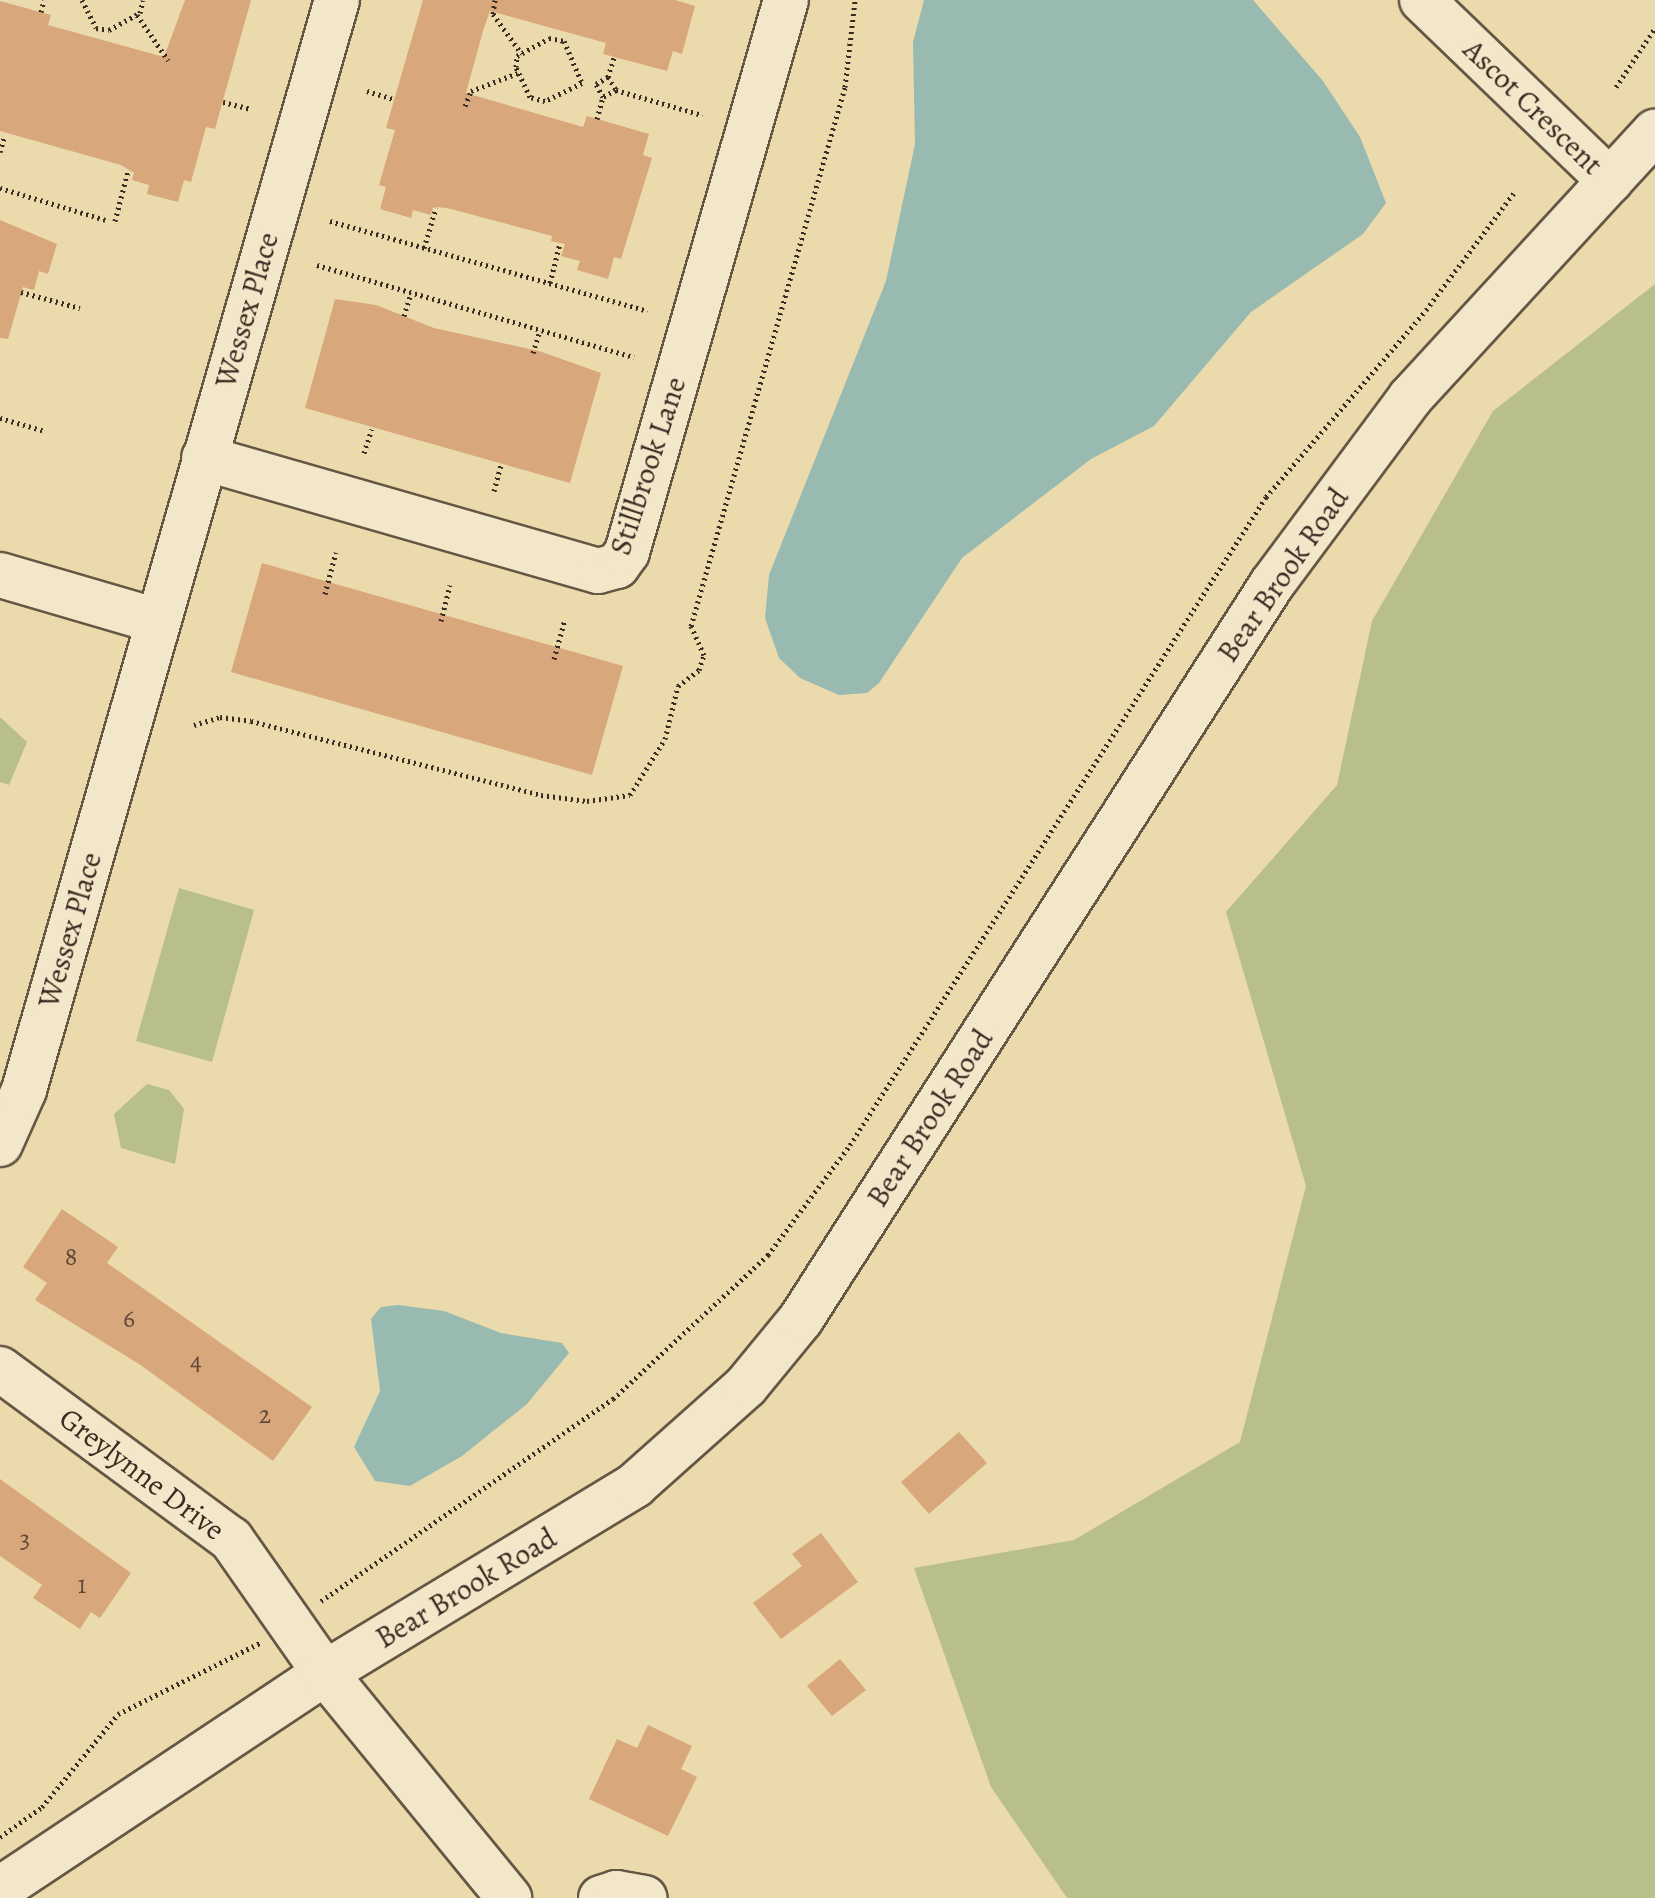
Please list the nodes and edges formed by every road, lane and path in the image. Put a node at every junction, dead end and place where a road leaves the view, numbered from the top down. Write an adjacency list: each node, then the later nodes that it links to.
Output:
1 (44, 0): 8 (path)
2 (82, 0): 9 (path)
3 (143, 0): 9 (path)
4 (337, 0): 55 (street, Wessex Place)
5 (495, 0): 11 (path)
6 (786, 0): 55 (street, Stillbrook Lane)
7 (1422, 0): 32 (street, Ascot Crescent)
8 (41, 12)
9 (137, 15): 13 (path)
10 (1655, 28): 18 (path)
11 (522, 54): 14 (path); 16 (path)
12 (614, 57): 15 (path)
13 (168, 60)
14 (518, 73): 16 (path); 24 (path)
15 (608, 77): 17 (path); 19 (path)
16 (582, 83): 17 (path)
17 (596, 84): 21 (path)
18 (1616, 87)
19 (616, 90): 21 (path); 26 (path)
20 (367, 91): 22 (path)
21 (603, 97): 27 (path)
22 (394, 99)
23 (223, 102): 25 (path)
24 (465, 106)
25 (251, 109)
26 (702, 115)
27 (597, 119)
28 (1655, 132): 32 (street, Bear Brook Road)
29 (4, 138): 30 (path)
30 (0, 152)
31 (128, 171): 37 (path)
32 (1610, 181): 70 (street, Bear Brook Road)
33 (0, 188): 36 (path)
34 (1514, 193): 68 (path)
35 (436, 208): 40 (path)
36 (105, 220)
37 (115, 221)
38 (330, 221): 40 (path)
39 (560, 243): 42 (path)
40 (424, 248): 42 (path)
41 (317, 265): 44 (path)
42 (550, 283): 46 (path)
43 (21, 292): 45 (path)
44 (411, 293): 47 (path); 48 (path)
45 (80, 308)
46 (647, 311)
47 (404, 316)
48 (540, 330): 49 (path); 50 (path)
49 (533, 353)
50 (634, 357)
51 (0, 418): 53 (path)
52 (372, 429): 54 (path)
53 (45, 431)
54 (364, 453)
55 (204, 458): 63 (street, Wessex Place)
56 (501, 464): 57 (path)
57 (494, 491)
58 (336, 552): 61 (path)
59 (0, 575): 63 (street)
60 (450, 585): 64 (path)
61 (325, 594)
62 (565, 619): 65 (path)
63 (157, 621): 66 (street, Wessex Place)
64 (441, 621)
65 (554, 659)
66 (0, 1144)
67 (0, 1369): 70 (street, Greylynne Drive)
68 (331, 1594)
69 (235, 1660): 71 (path)
70 (325, 1673): 72 (street, Bear Brook Road); 73 (street, Greylynne Drive)
71 (0, 1837)
72 (0, 1889)
73 (509, 1898)
74 (601, 1898): 75 (street)
75 (645, 1898)

